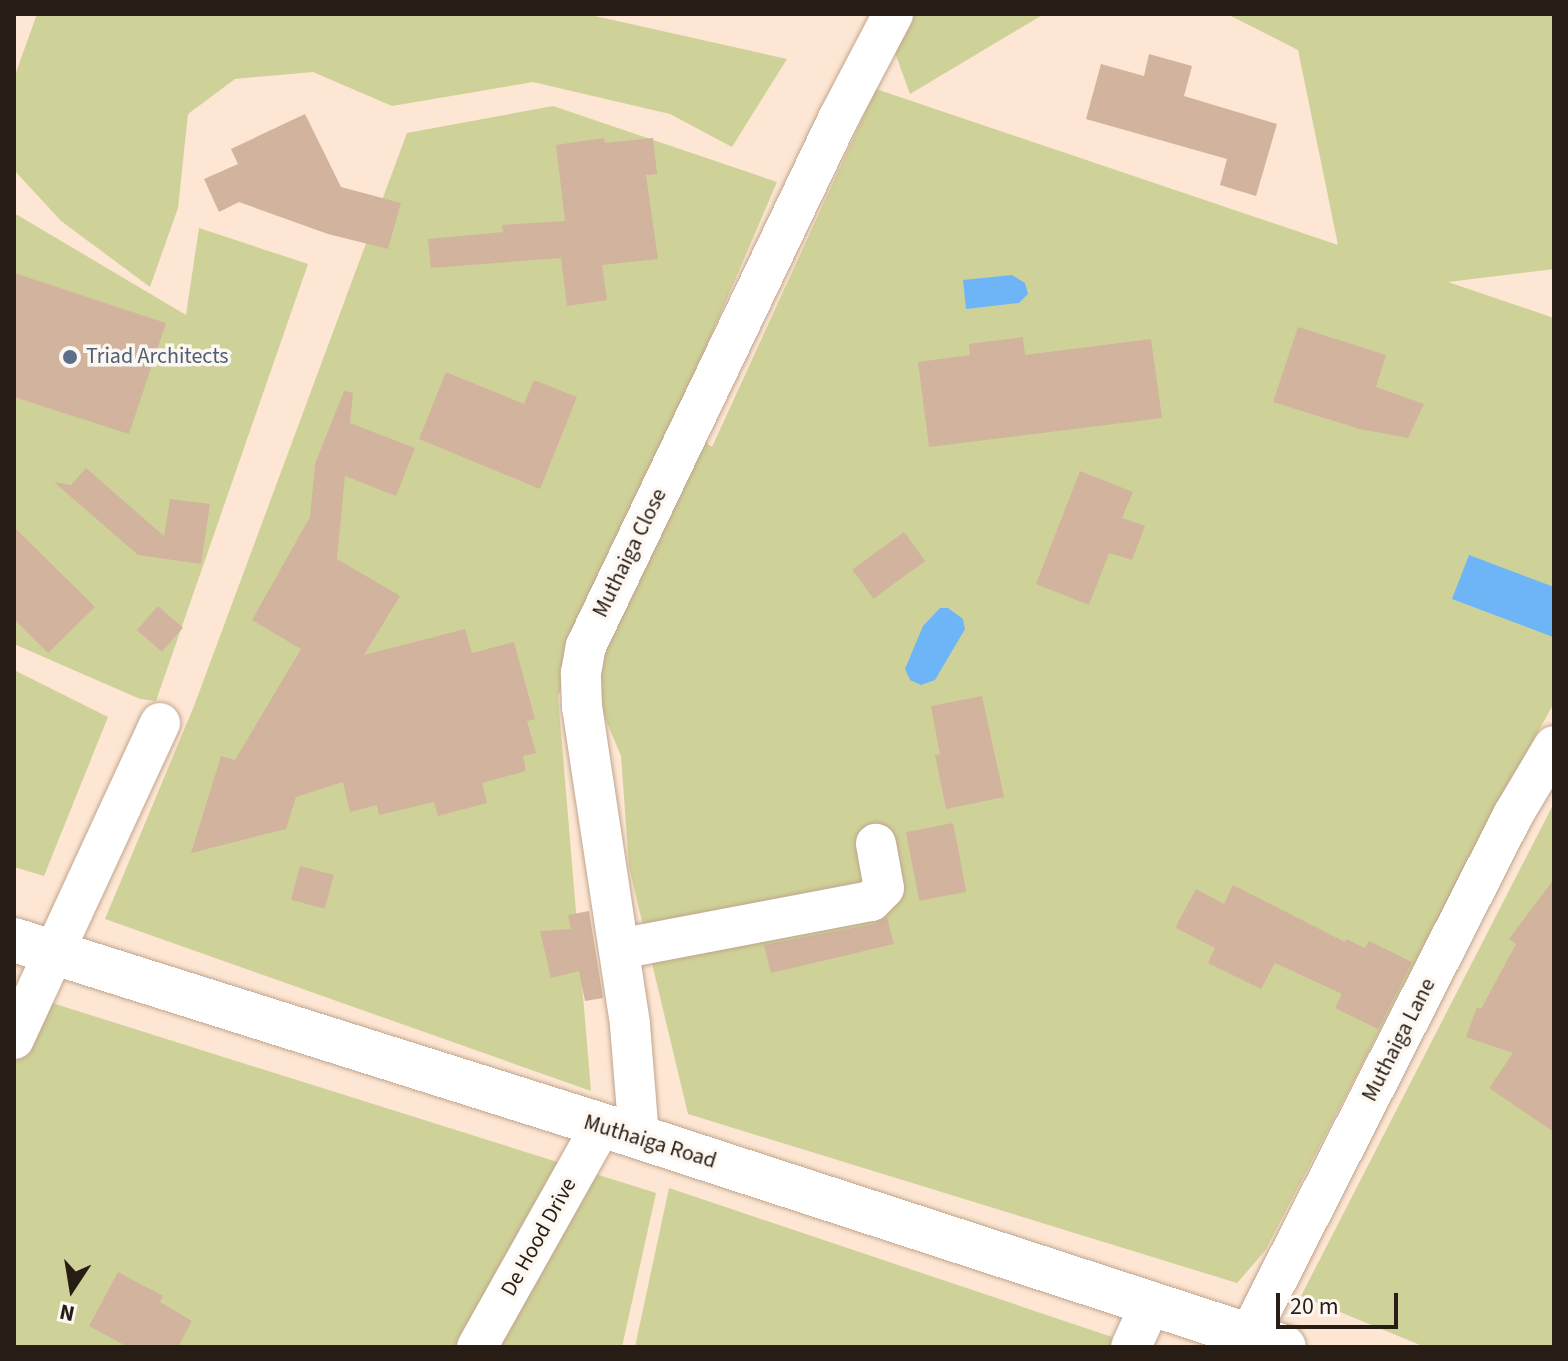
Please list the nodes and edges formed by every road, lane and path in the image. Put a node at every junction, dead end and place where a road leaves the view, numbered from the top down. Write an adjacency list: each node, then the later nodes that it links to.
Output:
1 (893, 14): 6 (street, Muthaiga Close)
2 (160, 723): 5 (street)
3 (1554, 746): 10 (street, Muthaiga Lane)
4 (876, 844): 6 (street)
5 (33, 946): 7 (street); 8 (main road, Muthaiga Road)
6 (619, 949): 8 (street, Muthaiga Close)
7 (14, 1039)
8 (620, 1132): 9 (main road, Muthaiga Road); 11 (street, De Hood Drive)
9 (1151, 1303): 10 (main road, Muthaiga Road); 12 (street)
10 (1267, 1341)
11 (477, 1347)
12 (1131, 1347)

